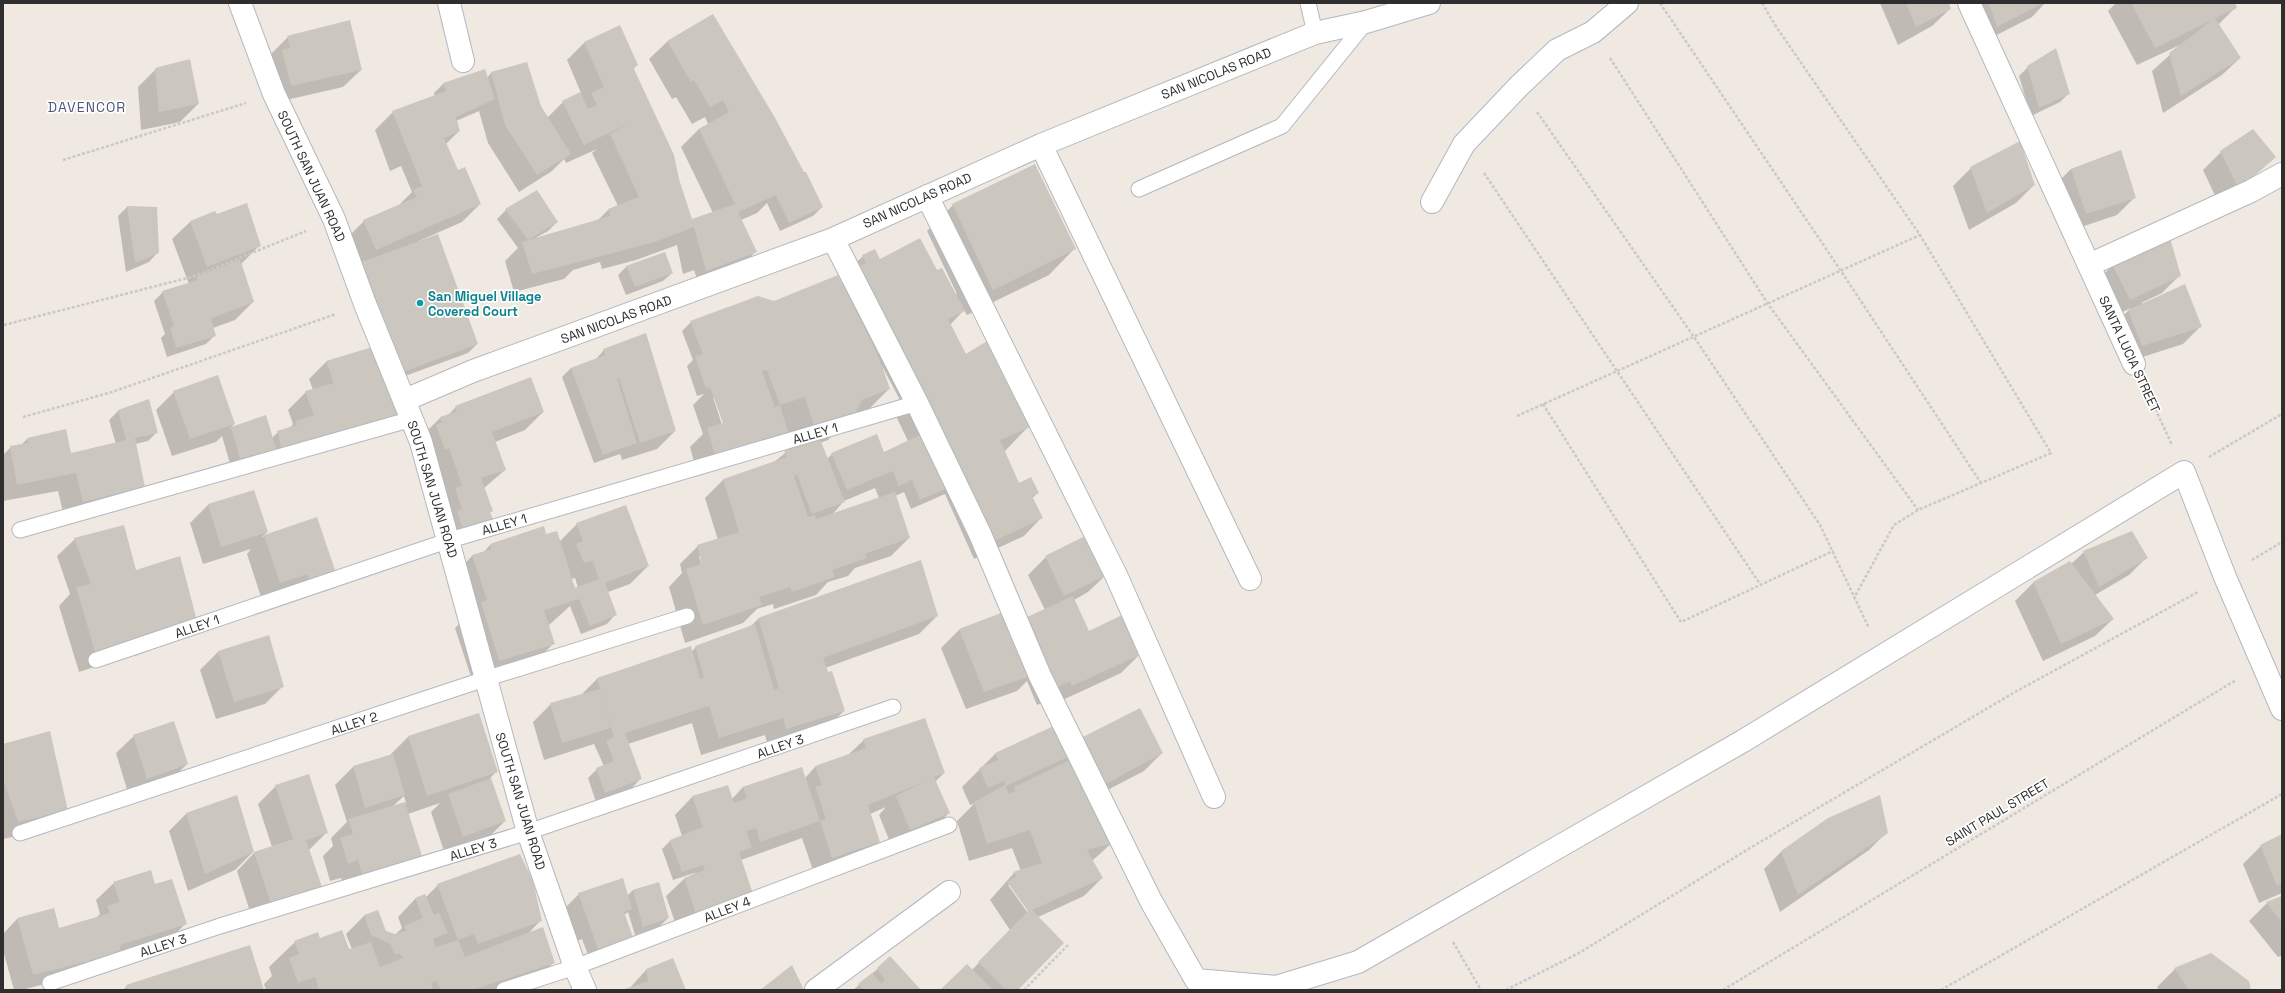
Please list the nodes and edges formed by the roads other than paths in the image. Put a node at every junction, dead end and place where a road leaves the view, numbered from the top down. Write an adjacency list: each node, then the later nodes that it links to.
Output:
1 (240, 3): 19 (street, SOUTH SAN JUAN ROAD)
2 (450, 3): 9 (street)
3 (1308, 3): 8 (lane)
4 (1430, 3): 7 (street, SAN NICOLAS ROAD)
5 (1628, 3): 14 (street)
6 (1969, 3): 16 (street, SANTA LUCIA STREET)
7 (1366, 22): 8 (street, SAN NICOLAS ROAD); 12 (lane)
8 (1315, 33): 10 (street, SAN NICOLAS ROAD)
9 (463, 61)
10 (1041, 145): 13 (street, SAN NICOLAS ROAD); 22 (street)
11 (2282, 174): 16 (street)
12 (1139, 189)
13 (927, 196): 15 (street, SAN NICOLAS ROAD); 28 (street)
14 (1432, 202)
15 (834, 239): 18 (street); 19 (street, SAN NICOLAS ROAD)
16 (2089, 265): 17 (street, SANTA LUCIA STREET)
17 (2134, 364)
18 (917, 403): 21 (lane, ALLEY 1); 27 (street)
19 (409, 409): 20 (lane); 21 (street, SOUTH SAN JUAN ROAD)
20 (20, 530)
21 (450, 540): 24 (lane, ALLEY 1); 25 (street, SOUTH SAN JUAN ROAD)
22 (1250, 579)
23 (688, 616): 25 (lane, ALLEY 2)
24 (96, 660)
25 (485, 679): 30 (street, SOUTH SAN JUAN ROAD); 31 (lane, ALLEY 2)
26 (893, 707): 30 (lane, ALLEY 3)
27 (2282, 709)
28 (1214, 796)
29 (949, 825): 33 (lane, ALLEY 4)
30 (528, 832): 33 (street, SOUTH SAN JUAN ROAD); 34 (lane, ALLEY 3)
31 (20, 833)
32 (949, 892): 37 (street)
33 (575, 967): 35 (lane, ALLEY 4); 36 (street, SOUTH SAN JUAN ROAD)
34 (50, 983)
35 (504, 990)
36 (585, 990)
37 (816, 990)

